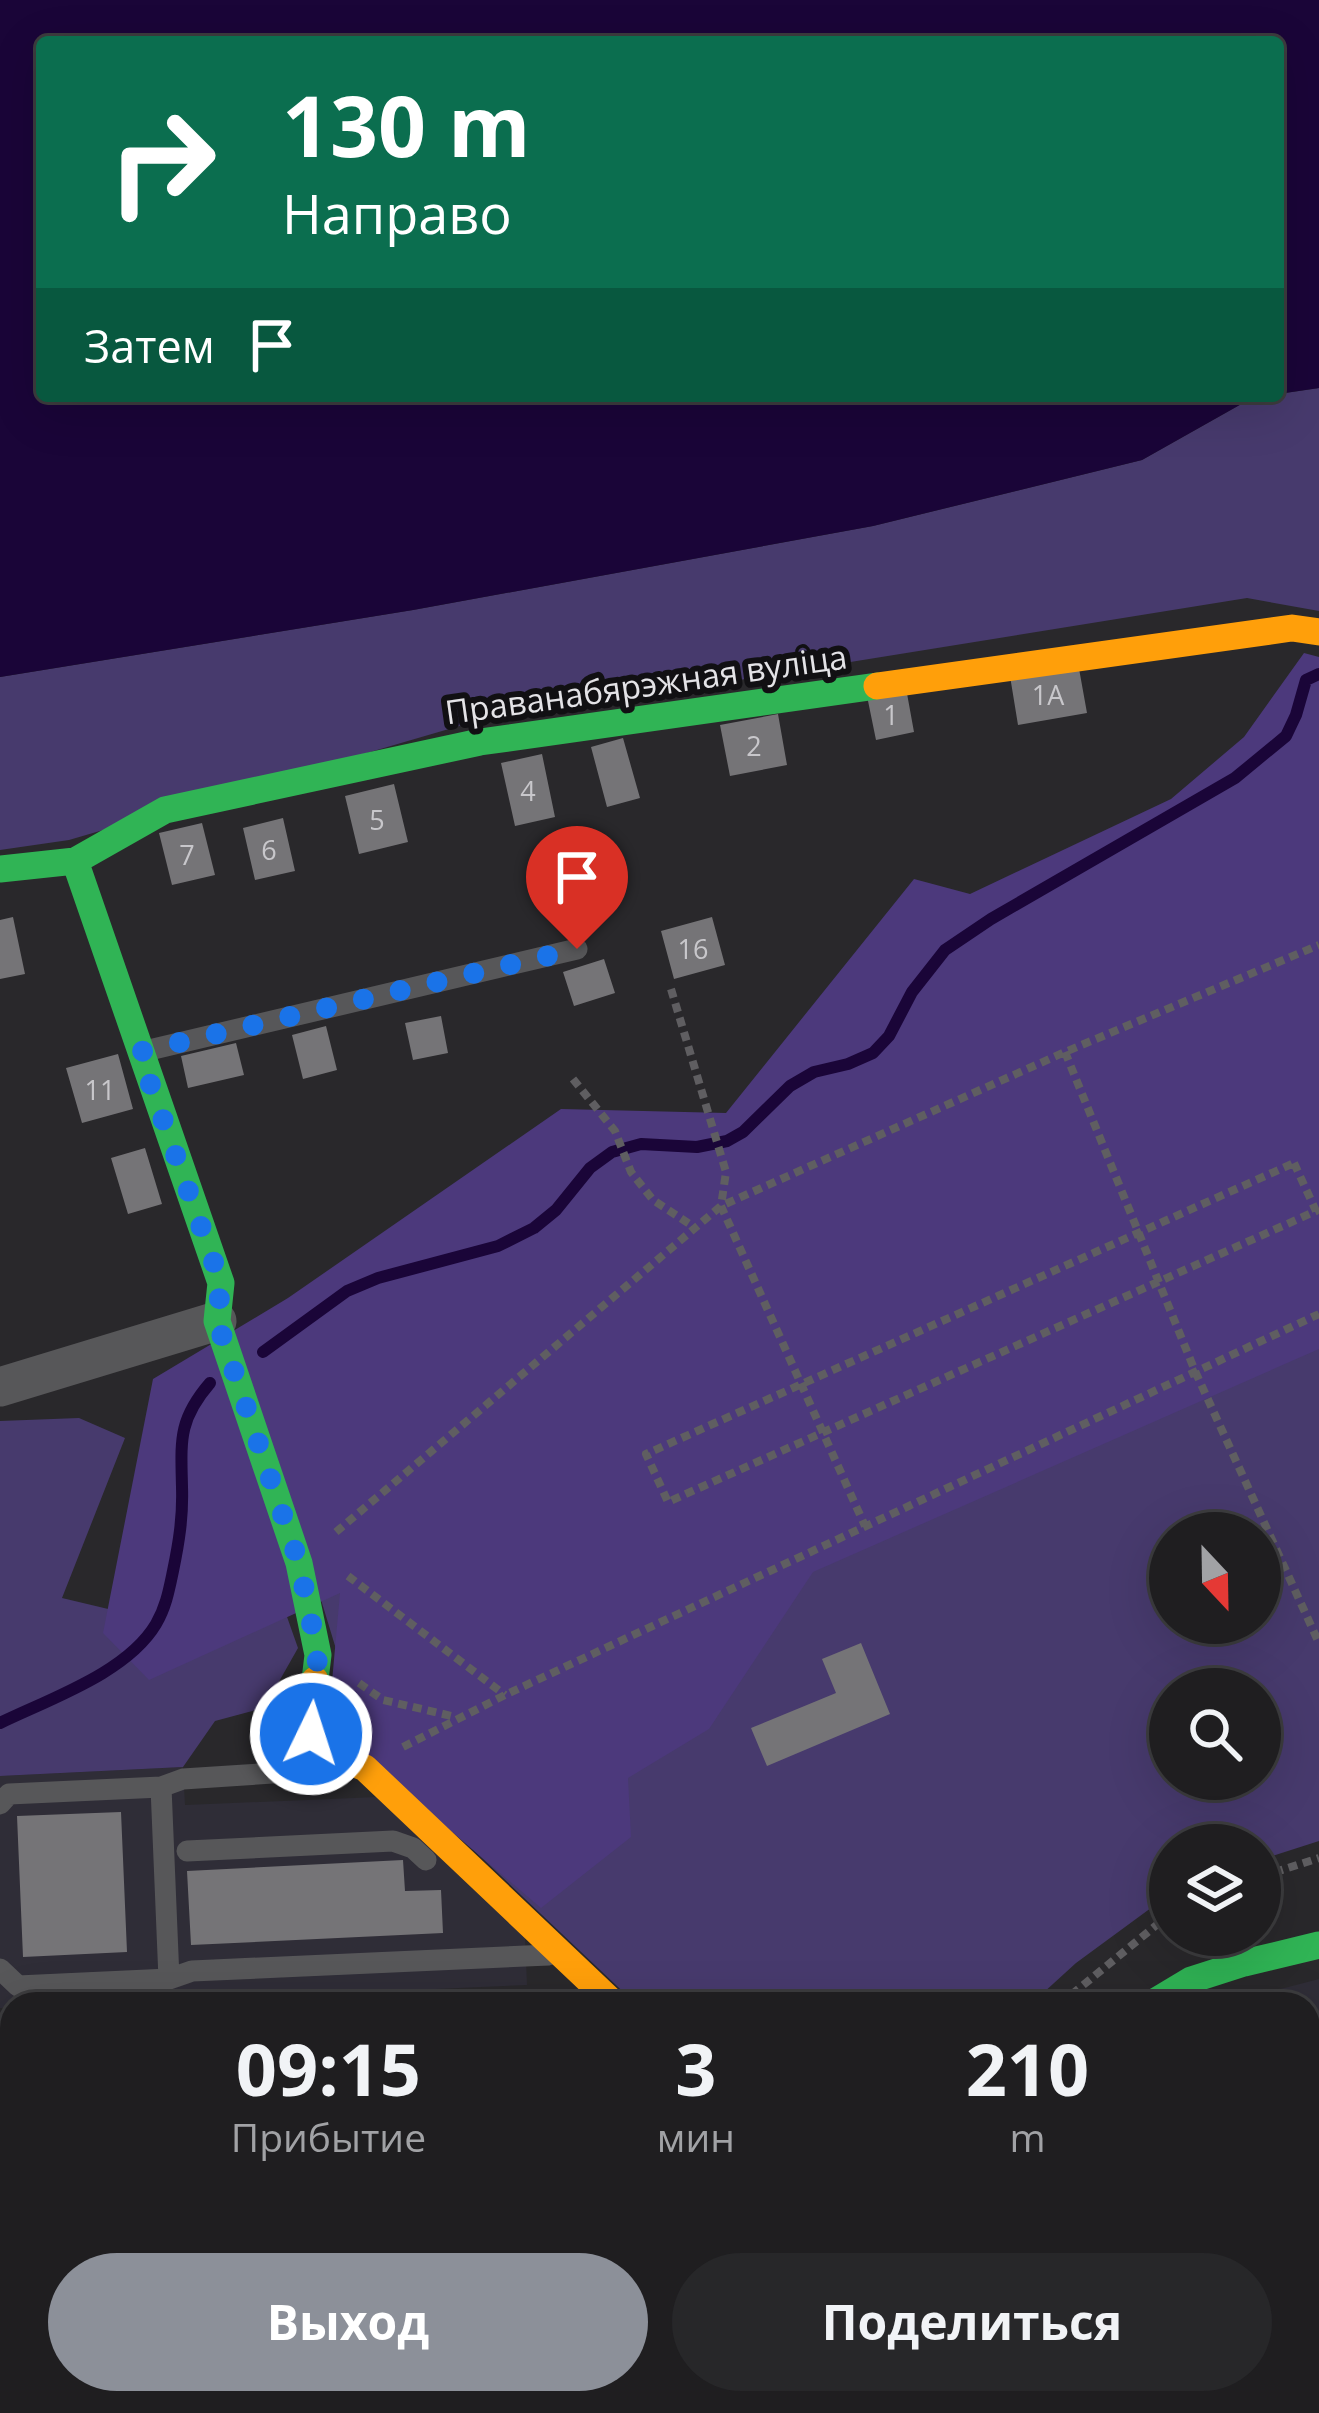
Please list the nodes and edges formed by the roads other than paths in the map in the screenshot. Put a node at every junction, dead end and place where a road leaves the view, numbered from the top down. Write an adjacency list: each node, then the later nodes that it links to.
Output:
1 (1319, 632): 2 (street, Праванабярэжная вуліца)
2 (74, 860): 3 (street, Праванабярэжная вуліца); 5 (street)
3 (0, 869)
4 (577, 949): 5 (lane)
5 (139, 1052): 6 (street)
6 (217, 1321): 7 (street); 8 (street)
7 (0, 1388)
8 (365, 1768): 9 (lane); 14 (street)
9 (161, 1787): 10 (lane); 16 (lane)
10 (0, 1804)
11 (187, 1851): 12 (lane)
12 (445, 1878)
13 (1319, 1945): 18 (street)
14 (565, 1955): 16 (lane); 17 (street)
15 (0, 1969): 16 (lane)
16 (169, 1979)
17 (602, 1992)
18 (1171, 1992)

